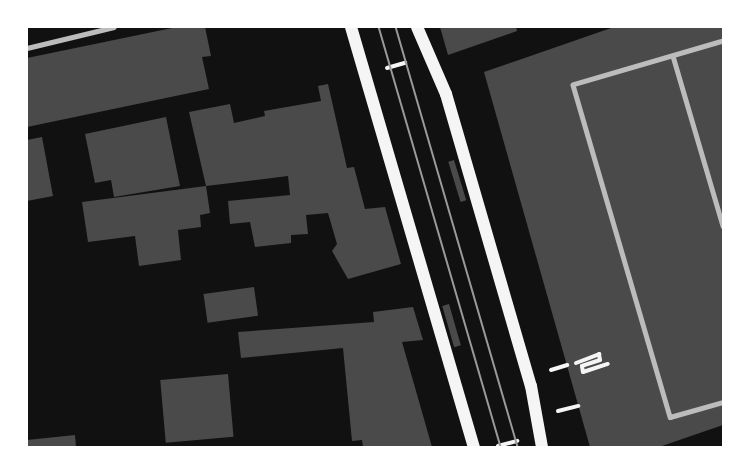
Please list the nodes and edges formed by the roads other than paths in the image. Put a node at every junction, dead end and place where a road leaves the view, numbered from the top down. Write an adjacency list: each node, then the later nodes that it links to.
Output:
1 (114, 27): 5 (lane)
2 (351, 27): 9 (main road)
3 (417, 27): 10 (main road)
4 (723, 40): 6 (lane)
5 (27, 48)
6 (673, 56): 7 (lane); 8 (lane)
7 (723, 226)
8 (723, 402)
9 (474, 447)
10 (542, 447)

